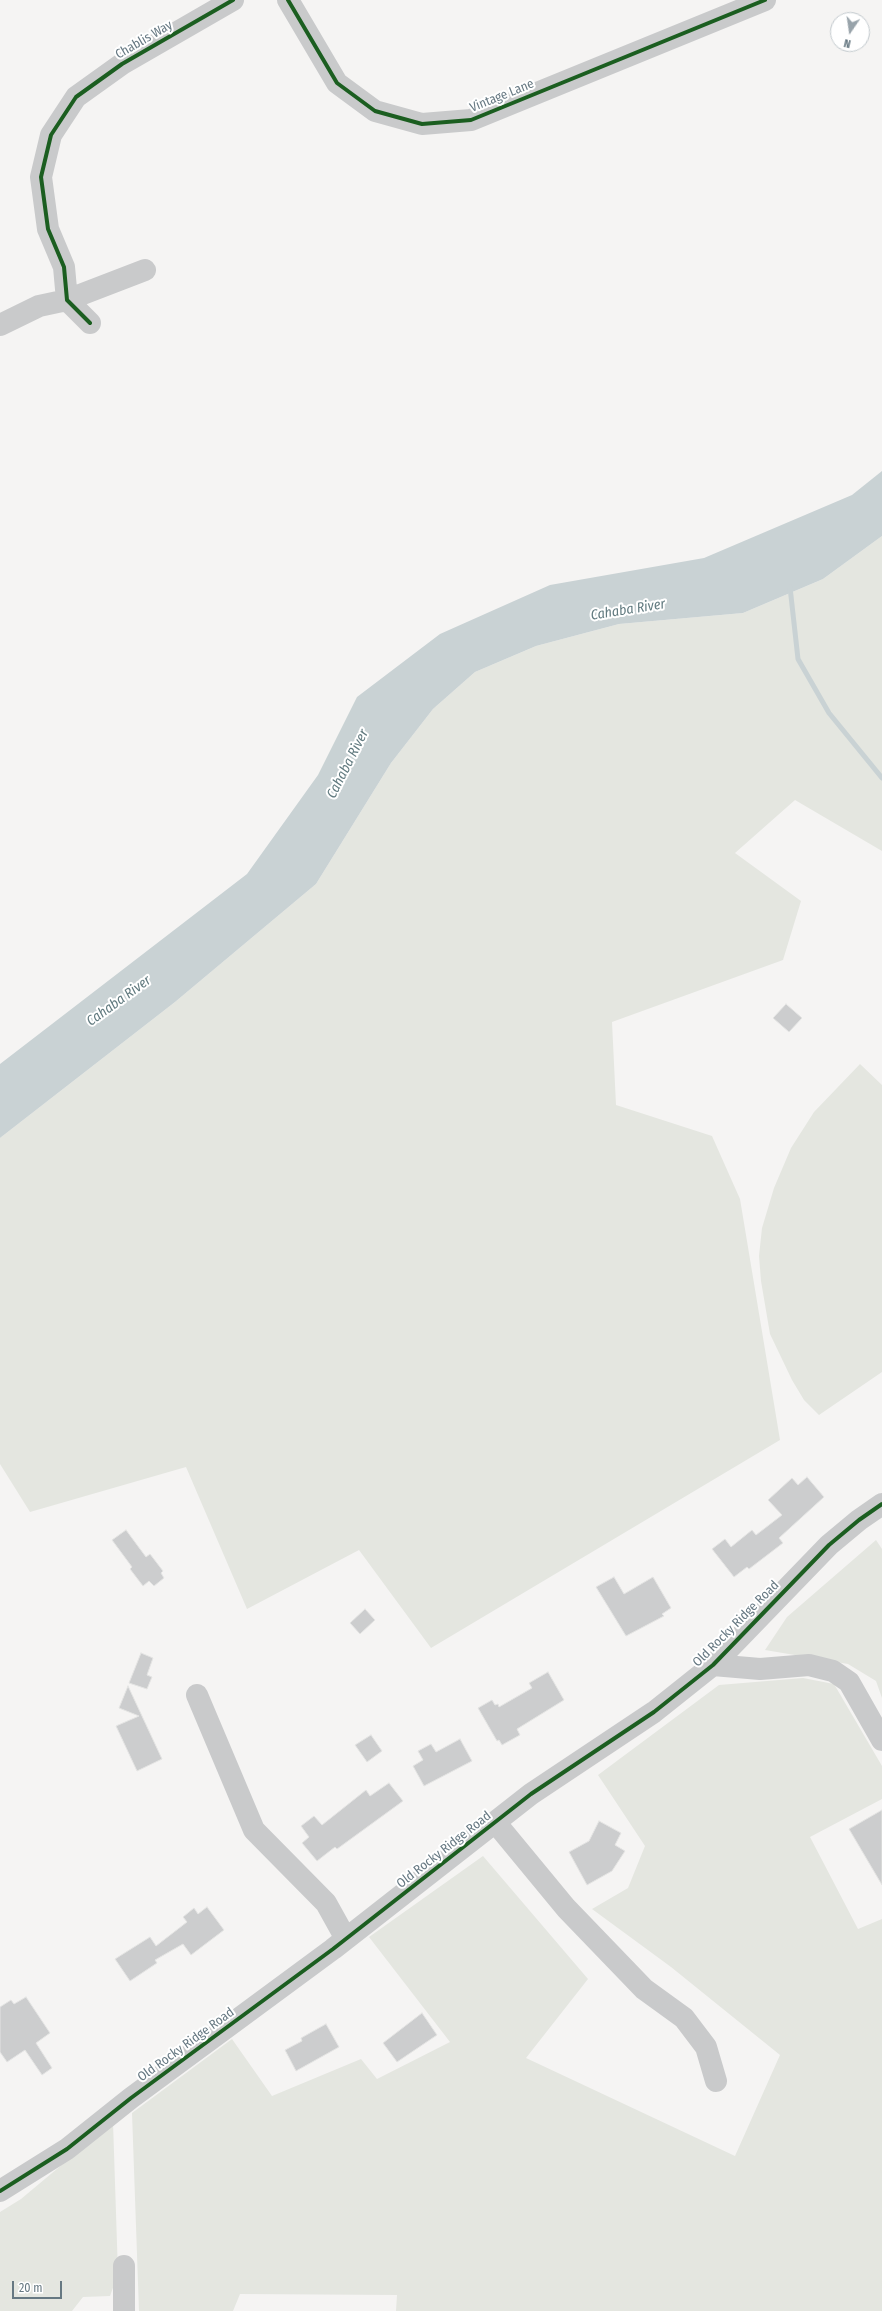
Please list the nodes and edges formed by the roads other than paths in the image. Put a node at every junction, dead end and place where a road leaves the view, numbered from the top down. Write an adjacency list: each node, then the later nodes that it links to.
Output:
1 (233, 0): 5 (street, Chablis Way)
2 (288, 0): 3 (street, Vintage Lane)
3 (765, 0)
4 (144, 270): 5 (street)
5 (67, 300): 6 (street); 7 (street)
6 (90, 323)
7 (0, 325)
8 (882, 1504): 9 (street, Old Rocky Ridge Road)
9 (713, 1665): 11 (street); 12 (street, Old Rocky Ridge Road)
10 (198, 1696): 13 (street)
11 (882, 1740)
12 (495, 1822): 13 (street, Old Rocky Ridge Road); 14 (street)
13 (346, 1939): 15 (street, Old Rocky Ridge Road)
14 (716, 2081)
15 (0, 2191)
16 (124, 2266): 17 (street)
17 (124, 2311)

